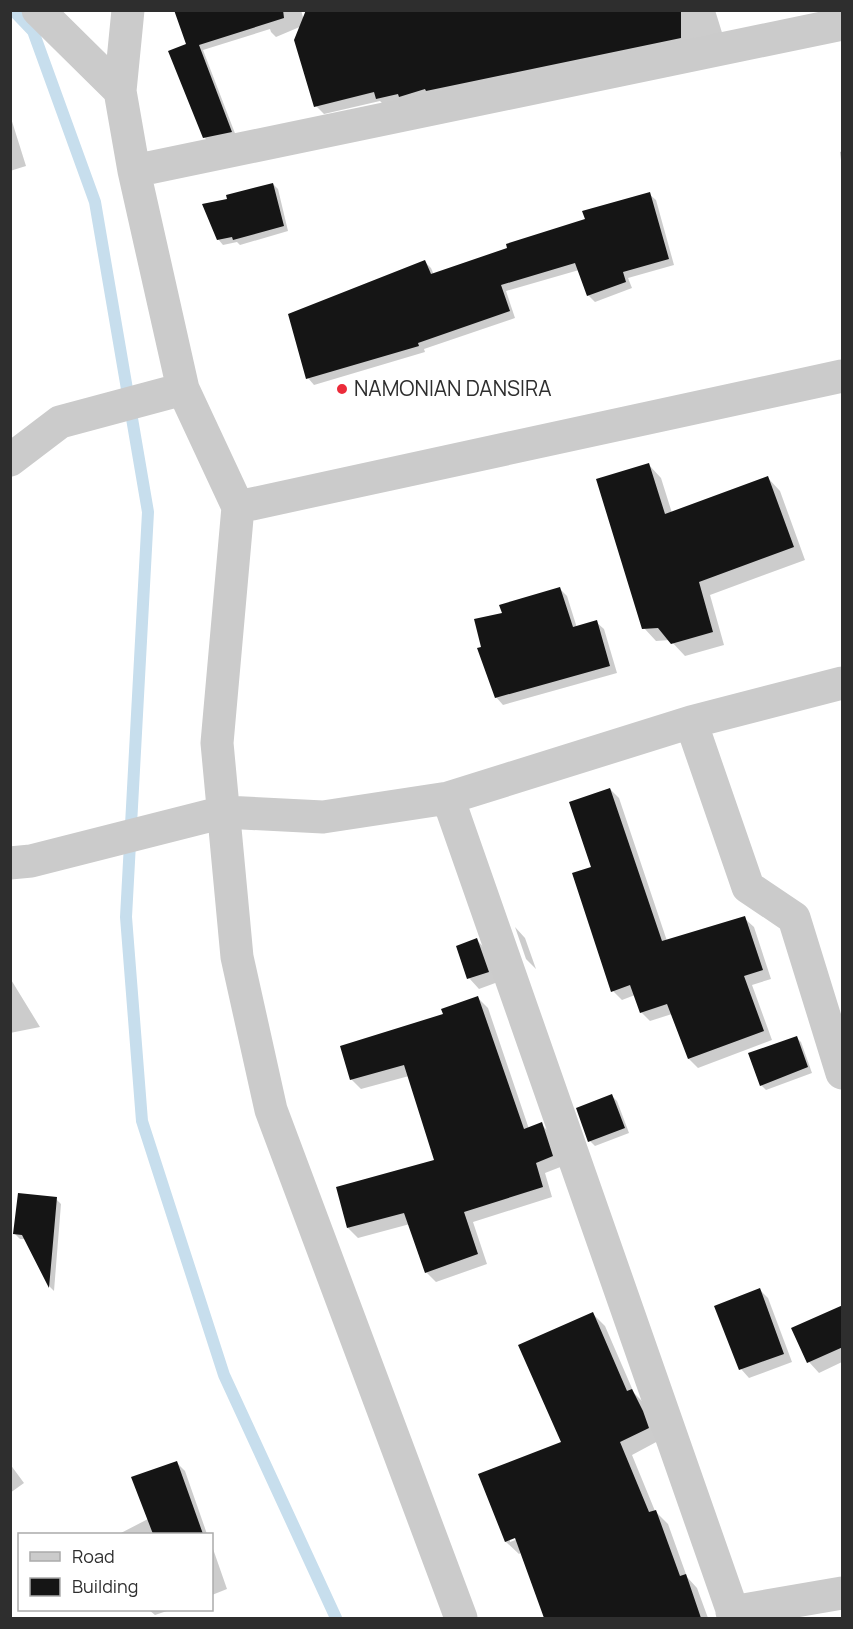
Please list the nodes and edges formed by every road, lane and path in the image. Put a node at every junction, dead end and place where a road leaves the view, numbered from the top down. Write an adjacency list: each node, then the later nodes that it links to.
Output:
1 (38, 10): 4 (street)
2 (128, 10): 4 (street)
3 (843, 24): 5 (street)
4 (120, 91): 5 (street)
5 (134, 171): 7 (street)
6 (843, 376): 9 (street)
7 (183, 389): 8 (street); 9 (street)
8 (10, 460)
9 (238, 507): 13 (street)
10 (843, 683): 11 (street)
11 (691, 722): 12 (street); 15 (street)
12 (448, 798): 13 (street); 17 (street)
13 (224, 812): 14 (street); 18 (street)
14 (10, 863)
15 (843, 1073)
16 (843, 1593): 17 (street)
17 (734, 1615)
18 (461, 1618)

